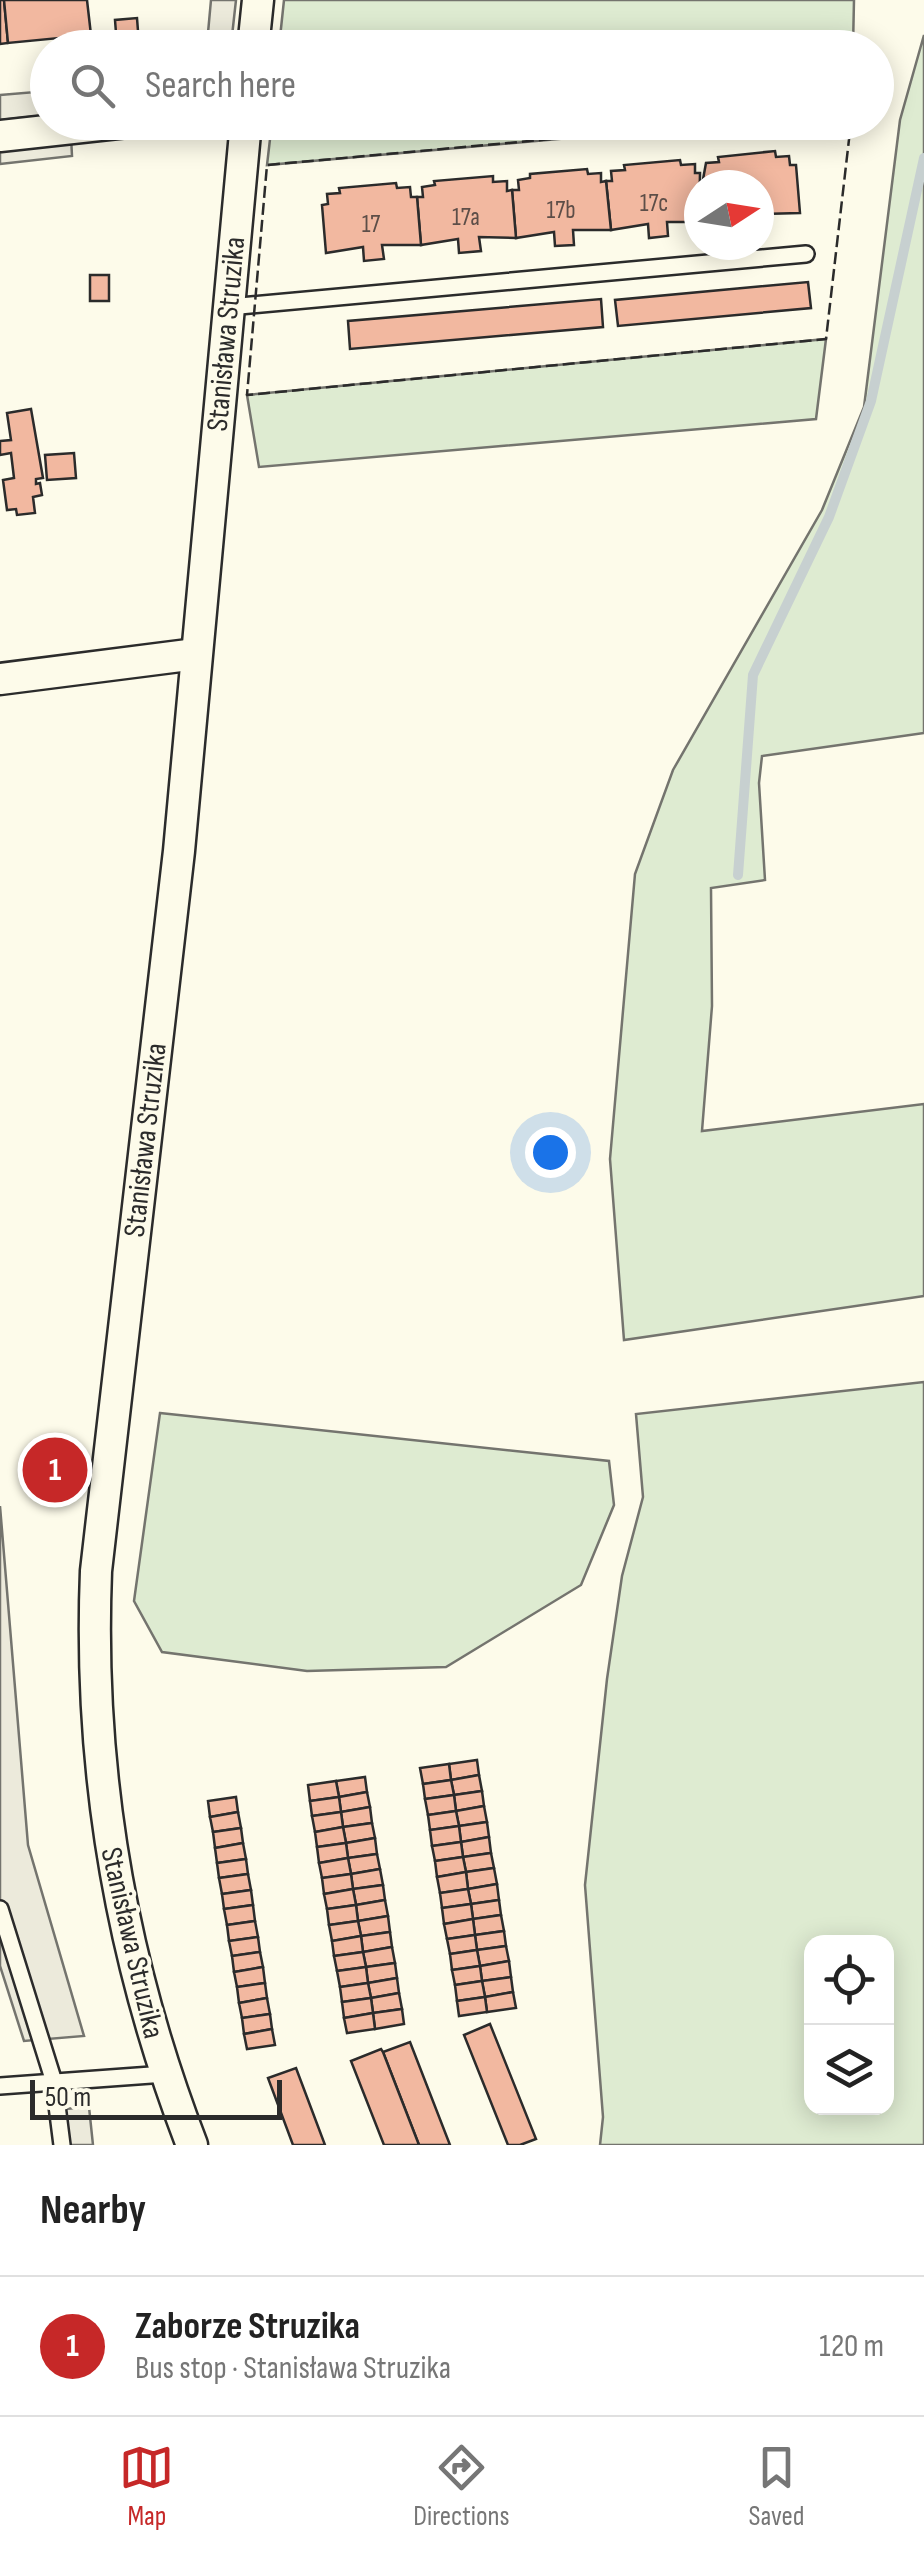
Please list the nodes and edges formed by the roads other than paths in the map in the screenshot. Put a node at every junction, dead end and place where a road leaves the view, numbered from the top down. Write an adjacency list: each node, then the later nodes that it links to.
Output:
1 (258, 0): 2 (street)
2 (255, 30)
3 (30, 133): 4 (street)
4 (0, 136)
5 (244, 140): 7 (street, Stanisława Struzika)
6 (806, 254): 7 (lane)
7 (229, 307): 8 (street, Stanisława Struzika)
8 (196, 654): 9 (street); 11 (street, Stanisława Struzika)
9 (0, 679)
10 (0, 1909): 12 (lane)
11 (165, 2074): 12 (lane); 15 (street, Stanisława Struzika)
12 (54, 2082): 13 (lane); 14 (lane)
13 (0, 2086)
14 (62, 2145)
15 (192, 2145)

